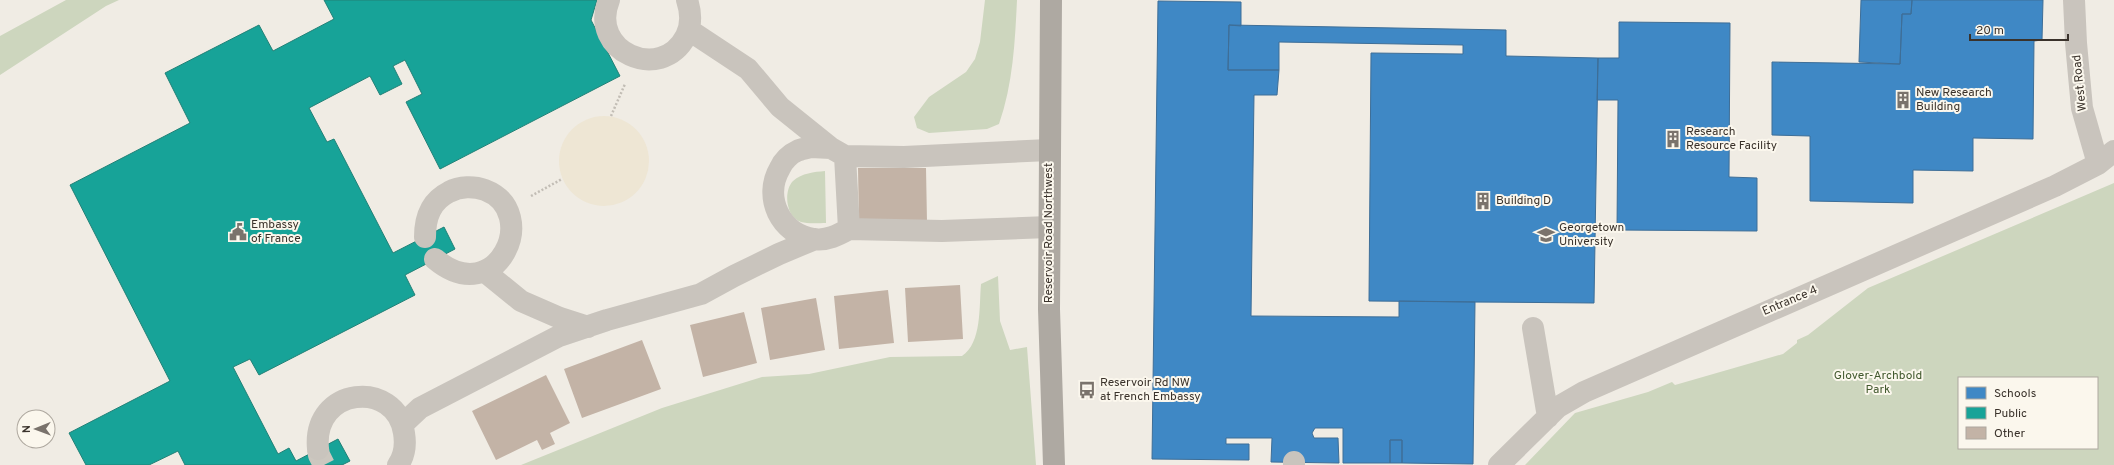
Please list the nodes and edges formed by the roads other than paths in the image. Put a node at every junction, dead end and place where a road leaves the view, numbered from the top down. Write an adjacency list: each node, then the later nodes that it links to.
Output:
1 (609, 0): 5 (street)
2 (687, 0): 5 (street)
3 (1051, 0): 6 (main road, Reservoir Road Northwest)
4 (2074, 0): 8 (street, West Road)
5 (689, 30): 7 (street)
6 (1049, 150): 7 (street); 9 (main road, Reservoir Road Northwest)
7 (838, 152): 10 (street); 12 (street)
8 (2106, 158): 17 (street, Entrance 4)
9 (1049, 227): 10 (street); 21 (main road, Reservoir Road Northwest)
10 (849, 229): 12 (street)
11 (425, 237): 14 (street)
12 (815, 240): 15 (street)
13 (435, 259): 14 (street)
14 (484, 271): 15 (street)
15 (588, 326): 18 (street)
16 (1533, 328): 17 (street)
17 (1548, 417): 22 (street, Entrance 4)
18 (403, 424): 19 (street); 20 (street)
19 (318, 450)
20 (398, 465)
21 (1054, 465)
22 (1499, 465)

